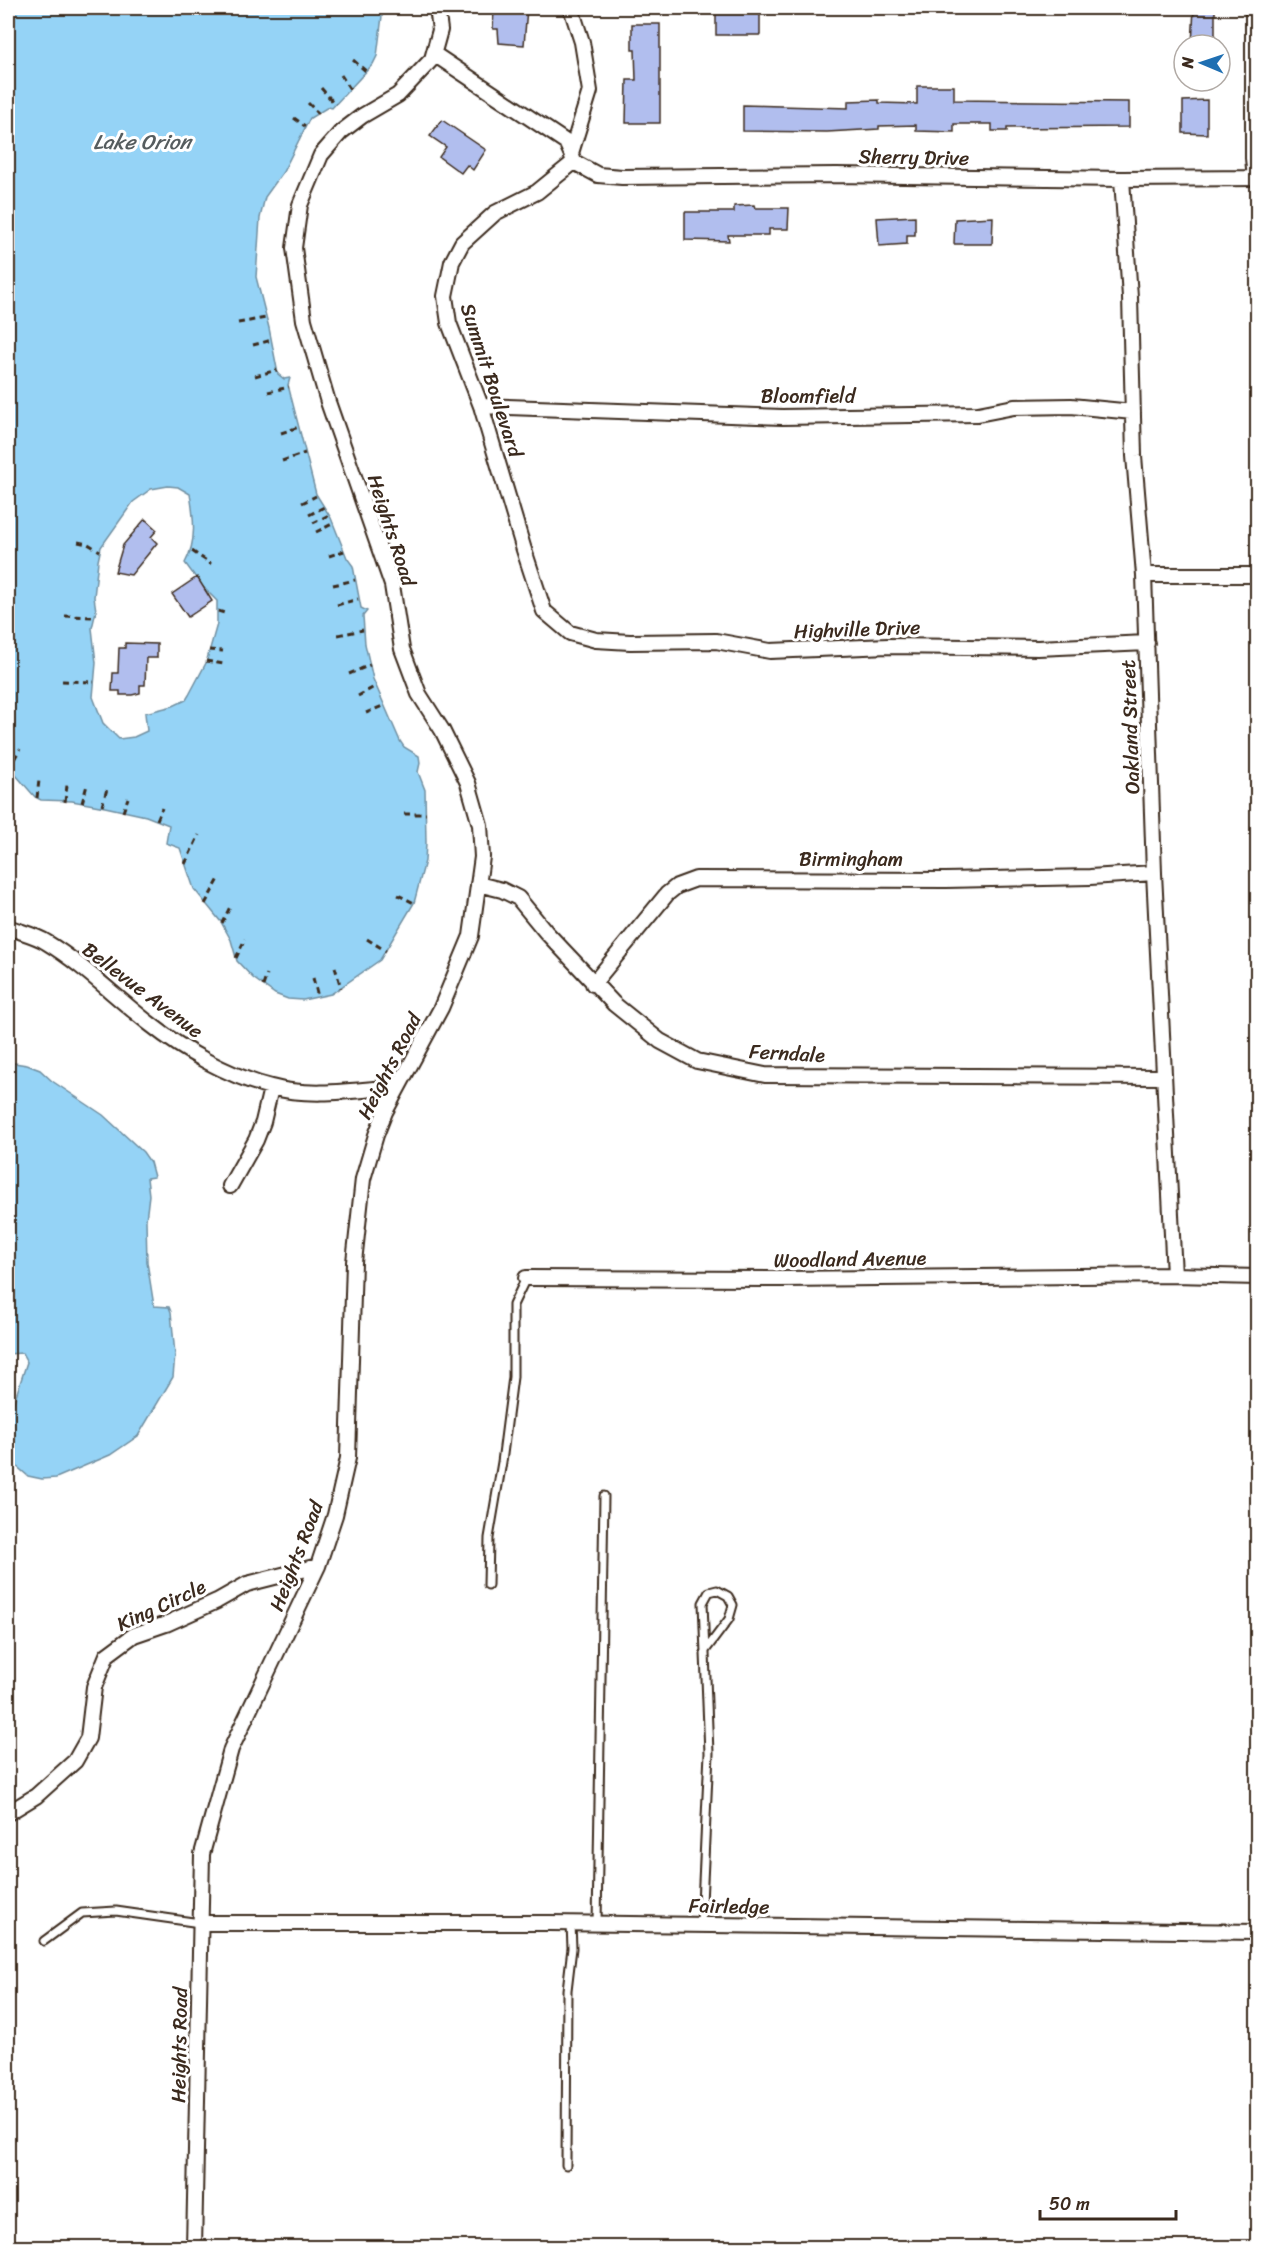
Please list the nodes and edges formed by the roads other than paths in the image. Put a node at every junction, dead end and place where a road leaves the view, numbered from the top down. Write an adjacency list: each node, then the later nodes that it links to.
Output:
1 (437, 8): 4 (street, Heights Road)
2 (572, 8): 5 (street)
3 (1253, 8): 6 (street)
4 (434, 54): 5 (street, Sherry Drive); 15 (street, Heights Road)
5 (573, 158): 7 (street, Sherry Drive); 8 (street, Summit Boulevard)
6 (1256, 178): 7 (street, Sherry Drive)
7 (1122, 179): 9 (street, Oakland Street)
8 (481, 406): 9 (street, Bloomfield); 12 (street, Summit Boulevard)
9 (1133, 412): 10 (street, Oakland Street)
10 (1144, 575): 11 (street); 13 (street, Oakland Street)
11 (1257, 575)
12 (570, 633): 13 (street, Highville Drive)
13 (1147, 643): 14 (street, Oakland Street)
14 (1154, 873): 17 (street, Birmingham); 18 (street, Oakland Street)
15 (478, 884): 17 (street, Ferndale); 20 (street, Heights Road)
16 (8, 927): 19 (street, Bellevue Avenue)
17 (593, 984): 18 (street, Ferndale)
18 (1163, 1077): 22 (street, Oakland Street)
19 (271, 1088): 20 (street, Bellevue Avenue); 21 (street)
20 (398, 1088): 26 (street, Heights Road)
21 (230, 1186)
22 (1174, 1275): 23 (street, Woodland Avenue); 24 (street, Woodland Avenue)
23 (1257, 1277)
24 (526, 1278): 27 (lane)
25 (604, 1496): 32 (lane)
26 (318, 1566): 29 (street, King Circle); 30 (street, Heights Road)
27 (488, 1585)
28 (705, 1651): 28 (lane); 33 (lane)
29 (8, 1813)
30 (200, 1923): 31 (street, Fairledge); 35 (lane); 37 (street, Heights Road)
31 (571, 1924): 32 (street, Fairledge); 36 (lane)
32 (597, 1924): 33 (street, Fairledge)
33 (701, 1925): 34 (street, Fairledge)
34 (1257, 1932)
35 (44, 1941)
36 (566, 2164)
37 (194, 2247)

